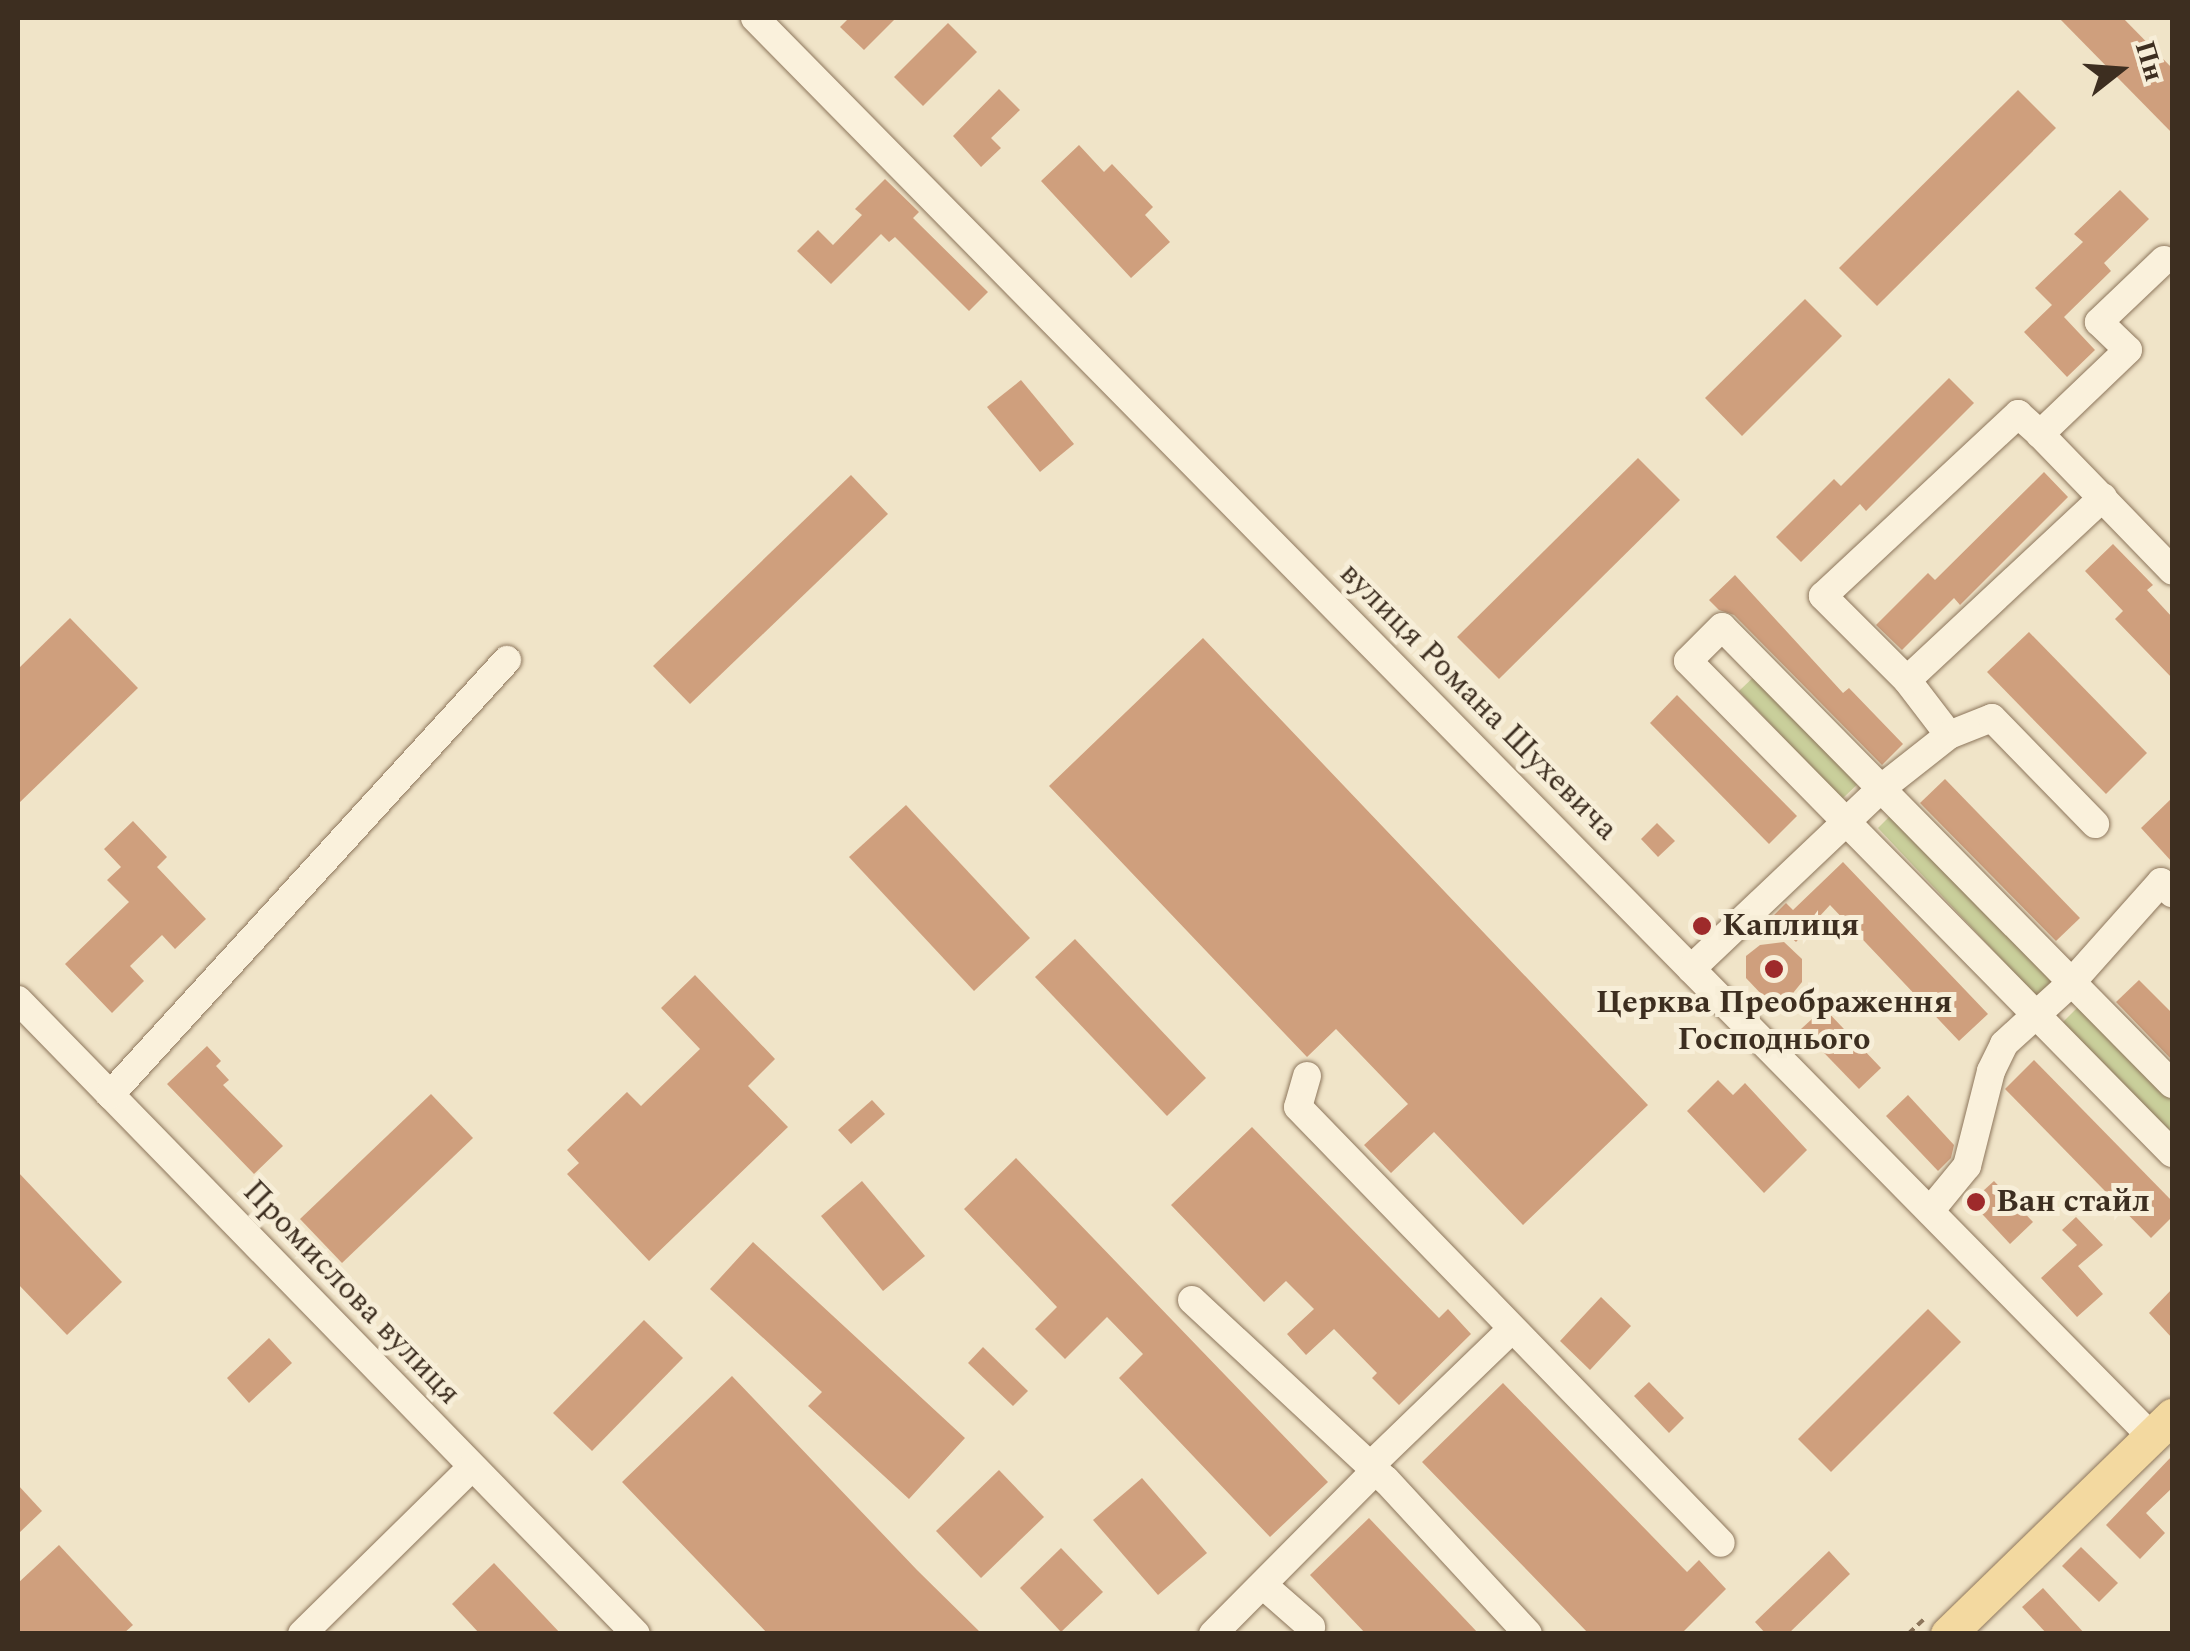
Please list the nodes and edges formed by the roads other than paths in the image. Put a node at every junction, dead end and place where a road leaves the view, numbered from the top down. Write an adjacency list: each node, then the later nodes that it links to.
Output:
1 (755, 18): 13 (street, вулиця Романа Шухевича)
2 (2164, 260): 3 (street)
3 (2040, 434): 4 (street); 7 (street)
4 (2103, 497): 5 (street); 7 (street)
5 (2172, 570)
6 (507, 660): 19 (street)
7 (1907, 680): 8 (street)
8 (1949, 735): 9 (street); 11 (street)
9 (1883, 787): 10 (street); 10 (street); 14 (street)
10 (1846, 824): 13 (street); 16 (street)
11 (2095, 824)
12 (2172, 893): 14 (street)
13 (1691, 969): 21 (street, вулиця Романа Шухевича)
14 (2071, 983): 16 (street); 18 (street)
15 (18, 1000): 19 (street, Промислова вулиця)
16 (2038, 1017): 20 (street); 21 (street)
17 (1307, 1076): 23 (street)
18 (2172, 1084)
19 (110, 1095): 25 (street, Промислова вулиця)
20 (2172, 1153)
21 (1930, 1211): 24 (street, вулиця Романа Шухевича)
22 (1192, 1300): 26 (street)
23 (1512, 1330): 26 (street); 27 (street)
24 (2162, 1426): 34 (main road)
25 (472, 1468): 30 (street); 31 (street, Промислова вулиця)
26 (1373, 1468): 28 (street); 33 (street)
27 (1721, 1543)
28 (1263, 1585): 29 (street); 32 (street)
29 (1311, 1627)
30 (302, 1634)
31 (636, 1634)
32 (1213, 1634)
33 (1528, 1634)
34 (1948, 1634)

